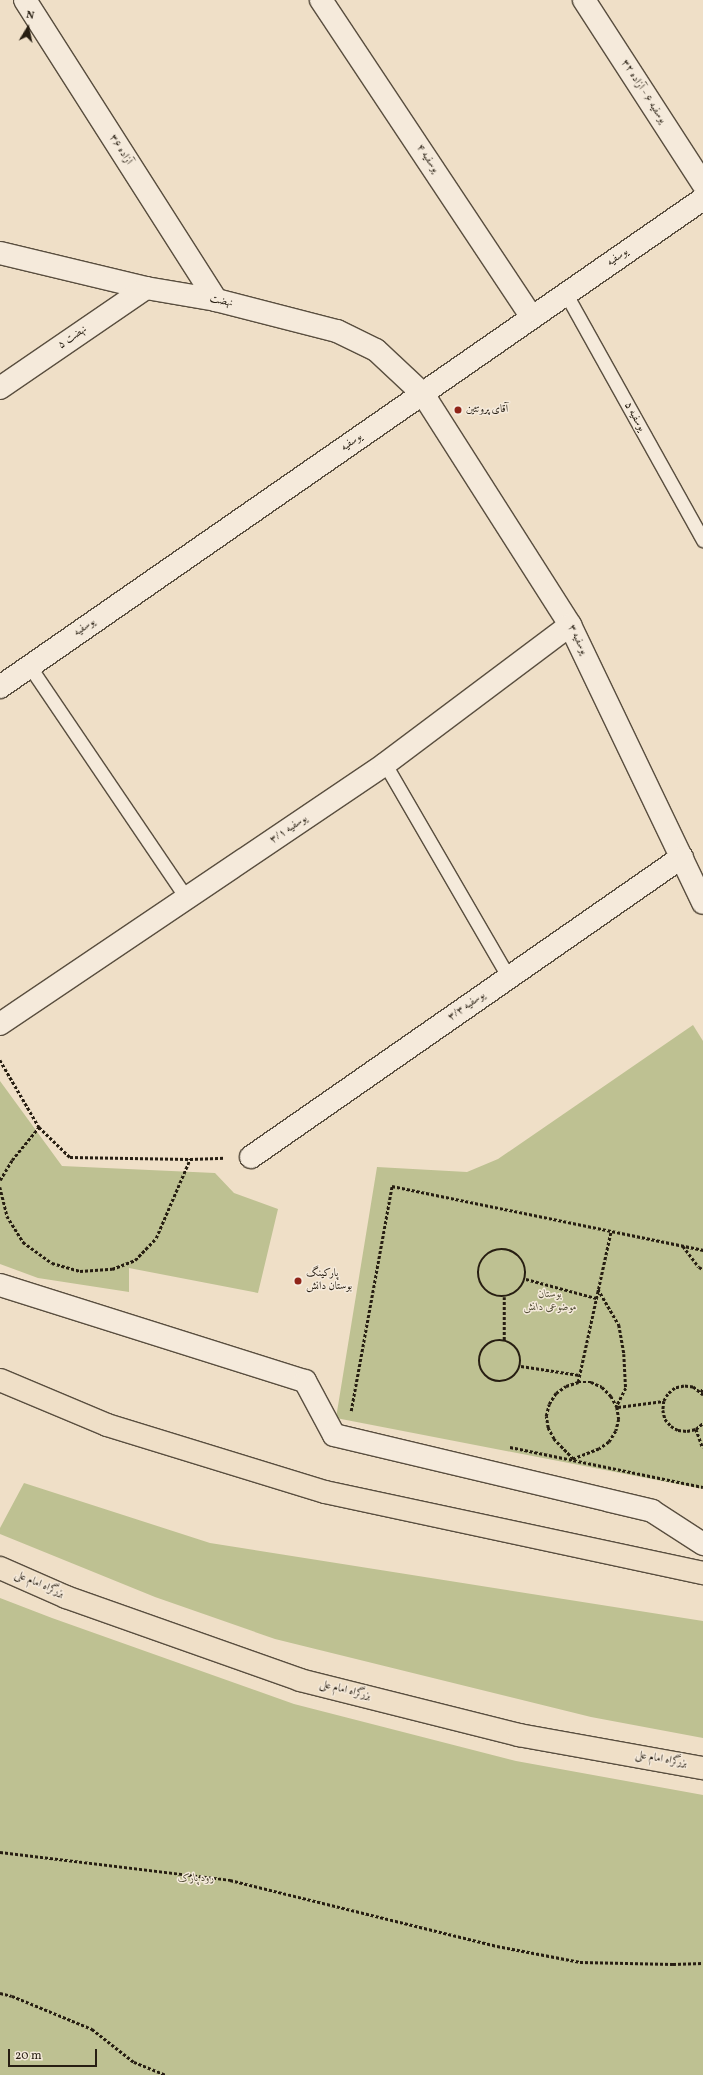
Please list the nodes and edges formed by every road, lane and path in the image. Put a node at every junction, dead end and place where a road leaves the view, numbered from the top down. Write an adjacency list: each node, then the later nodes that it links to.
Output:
1 (25, 0): 9 (street, آزاده ۳۶)
2 (321, 0): 10 (street, یوسفیه ۴)
3 (584, 0): 4 (street, یوسفیه ۶ - آزاده ۳۲)
4 (703, 184)
5 (703, 199): 8 (street, یوسفیه)
6 (0, 254): 7 (street, نهضت)
7 (146, 288): 9 (street, نهضت); 11 (street, نهضت ۵)
8 (566, 294): 10 (street, یوسفیه); 13 (lane, یوسفیه ۵)
9 (216, 300): 12 (street, نهضت)
10 (532, 317): 12 (street, یوسفیه)
11 (0, 388)
12 (423, 394): 14 (street, یوسفیه ۳); 15 (street, یوسفیه)
13 (703, 540)
14 (570, 625): 17 (street, یوسفیه ۳/۱); 18 (street, یوسفیه ۳)
15 (30, 667): 16 (street, یوسفیه); 19 (lane)
16 (0, 687)
17 (385, 764): 19 (street, یوسفیه ۳/۱); 21 (lane)
18 (682, 858): 20 (street, یوسفیه ۳); 21 (street, یوسفیه ۳/۳)
19 (187, 899): 22 (street, یوسفیه ۳/۱)
20 (703, 903)
21 (510, 978): 25 (street, یوسفیه ۳/۳)
22 (0, 1024)
23 (0, 1060): 24 (path)
24 (39, 1128): 26 (path); 27 (path)
25 (250, 1157): 26 (path)
26 (190, 1159): 28 (path)
27 (0, 1180)
28 (0, 1188)
29 (611, 1231): 30 (path); 35 (path); 48 (path)
30 (683, 1246): 31 (path); 32 (path)
31 (703, 1250)
32 (703, 1269)
33 (526, 1279): 36 (path); 36 (path); 37 (path)
34 (0, 1285): 55 (street)
35 (598, 1289): 37 (path); 47 (path)
36 (504, 1297): 38 (path)
37 (596, 1298): 40 (path)
38 (504, 1340): 39 (path); 39 (path)
39 (521, 1366): 40 (path)
40 (579, 1375): 42 (path)
41 (0, 1380): 57 (highway)
42 (578, 1382): 47 (path); 53 (path)
43 (703, 1388): 44 (path)
44 (701, 1392): 45 (path); 46 (path)
45 (703, 1395)
46 (664, 1401): 47 (path); 50 (path)
47 (617, 1407): 53 (path)
48 (350, 1417)
49 (703, 1423): 50 (path)
50 (696, 1429): 52 (path)
51 (504, 1446): 53 (path)
52 (703, 1448)
53 (573, 1459): 54 (path)
54 (703, 1487)
55 (703, 1544)
56 (0, 1568): 58 (highway, بزرگراه امام علی)
57 (703, 1573)
58 (703, 1768)
59 (0, 1852): 60 (path)
60 (703, 1963)
61 (0, 1993): 62 (path)
62 (167, 2075)

